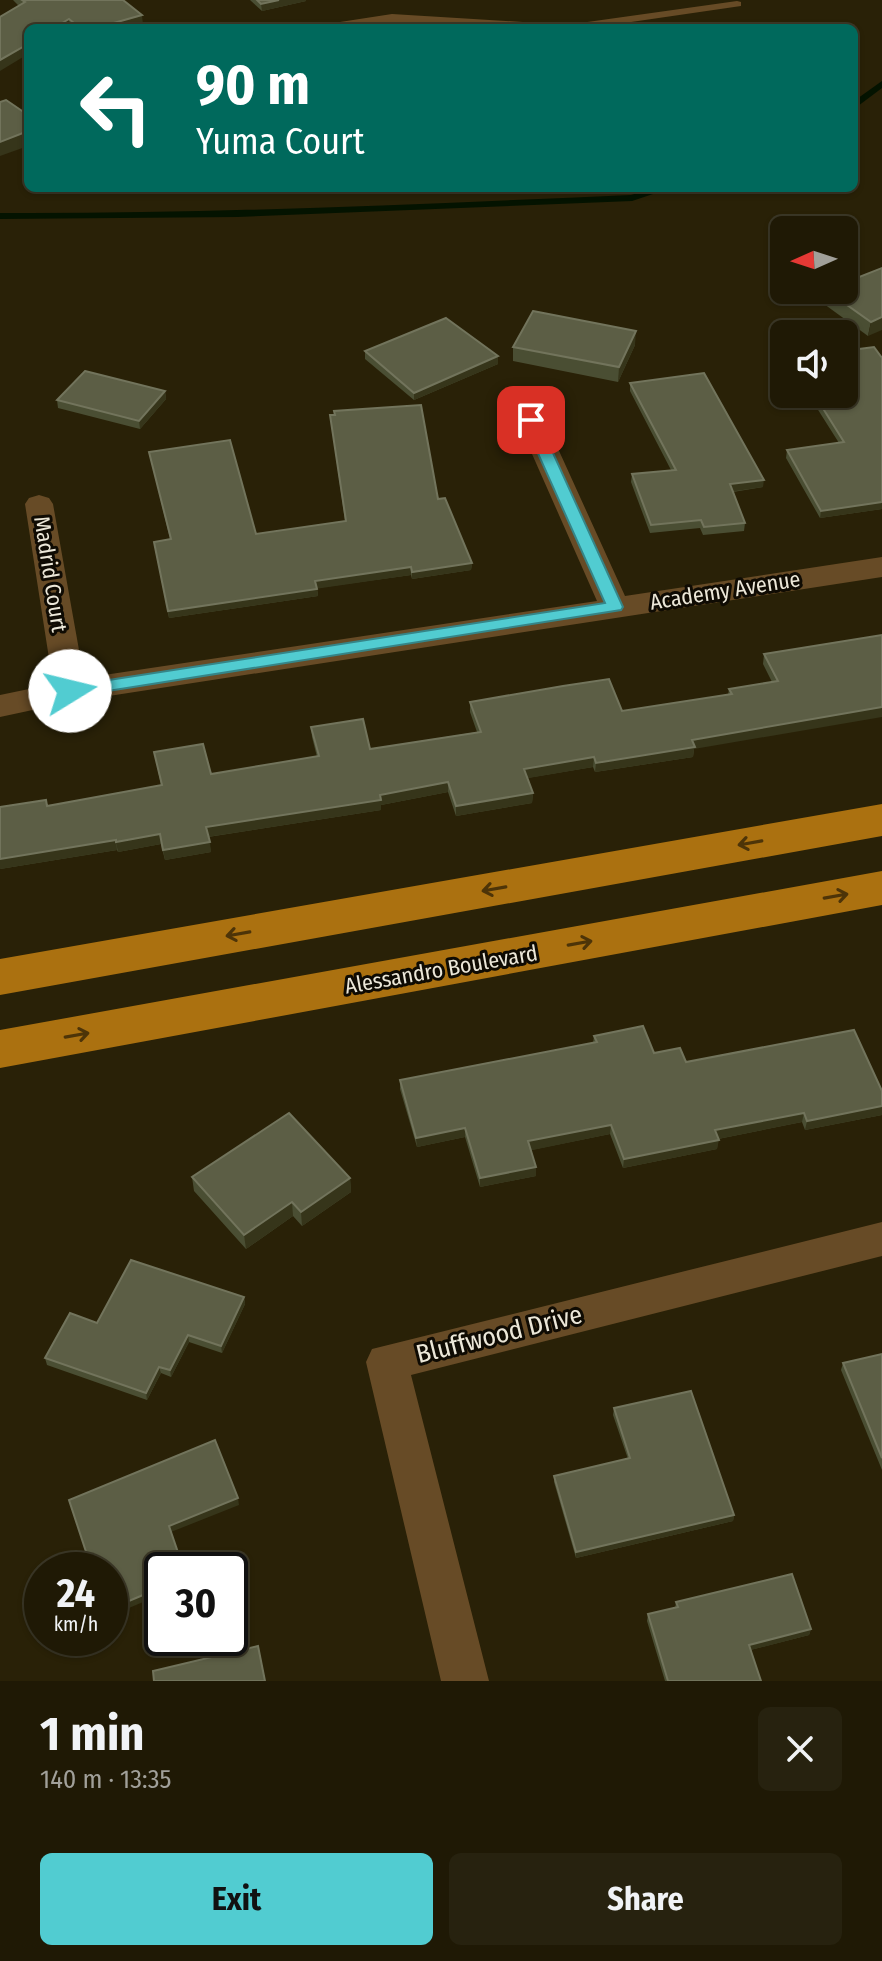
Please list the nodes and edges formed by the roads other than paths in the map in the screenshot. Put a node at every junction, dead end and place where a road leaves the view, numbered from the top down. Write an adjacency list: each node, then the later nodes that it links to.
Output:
1 (737, 4): 5 (lane)
2 (392, 10): 3 (street); 4 (street)
3 (352, 24)
4 (494, 24)
5 (594, 24)
6 (531, 420): 9 (street)
7 (39, 504): 10 (street, Madrid Court)
8 (882, 567): 9 (street, Academy Avenue)
9 (615, 607): 10 (street, Academy Avenue)
10 (70, 691): 11 (street, Academy Avenue)
11 (0, 706)
12 (882, 820): 14 (main road, one-way to 14)
13 (882, 888): 15 (main road, Alessandro Boulevard, one-way to 13)
14 (0, 977)
15 (0, 1049)
16 (882, 1239): 17 (street, Bluffwood Drive)
17 (465, 1681)

